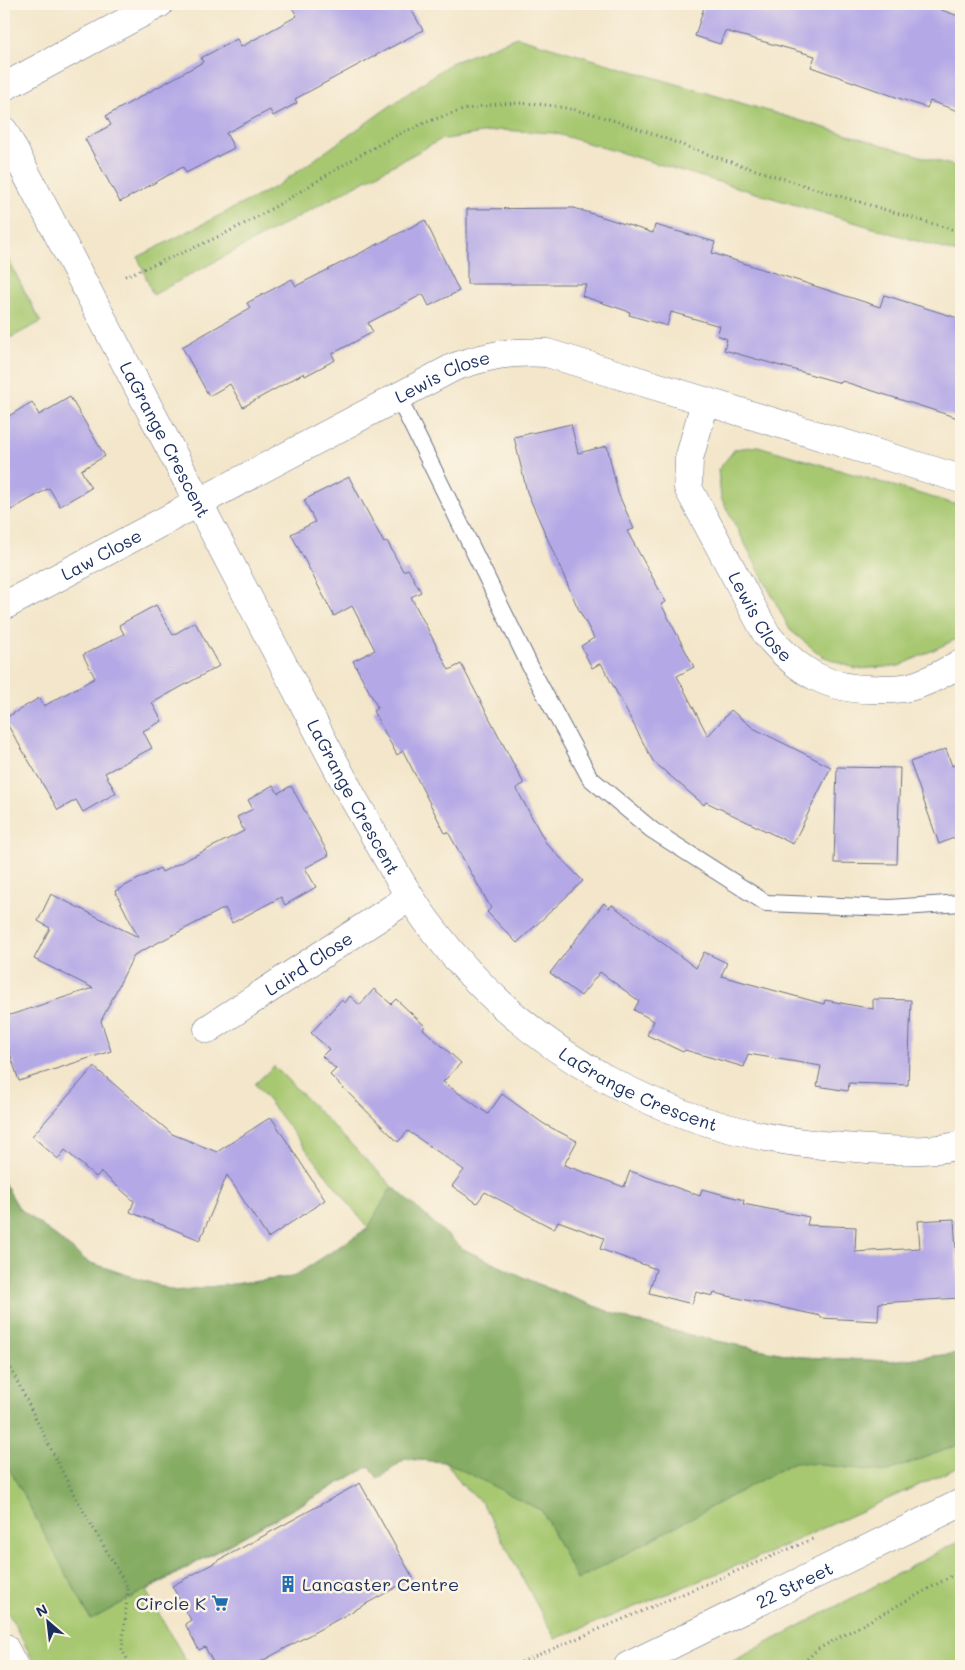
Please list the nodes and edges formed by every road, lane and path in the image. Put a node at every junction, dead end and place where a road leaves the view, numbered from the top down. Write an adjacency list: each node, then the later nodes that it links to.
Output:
1 (159, 4): 2 (street)
2 (4, 87)
3 (4, 131): 9 (street, LaGrange Crescent)
4 (961, 232): 5 (path)
5 (125, 276)
6 (398, 397): 7 (street, Lewis Close); 9 (street, Lewis Close); 13 (lane)
7 (705, 402): 8 (street, Lewis Close); 11 (street, Lewis Close)
8 (961, 479)
9 (198, 503): 10 (street, Law Close); 12 (street, LaGrange Crescent)
10 (4, 606)
11 (961, 663)
12 (410, 898): 14 (street, Laird Close); 15 (street, LaGrange Crescent)
13 (961, 903)
14 (208, 1029)
15 (961, 1145)
16 (4, 1355): 22 (path)
17 (961, 1503): 24 (street, 22 Street)
18 (821, 1535): 23 (path)
19 (961, 1571): 25 (path)
20 (4, 1647): 21 (street)
21 (14, 1666)
22 (131, 1666)
23 (512, 1666)
24 (628, 1666)
25 (800, 1666)

